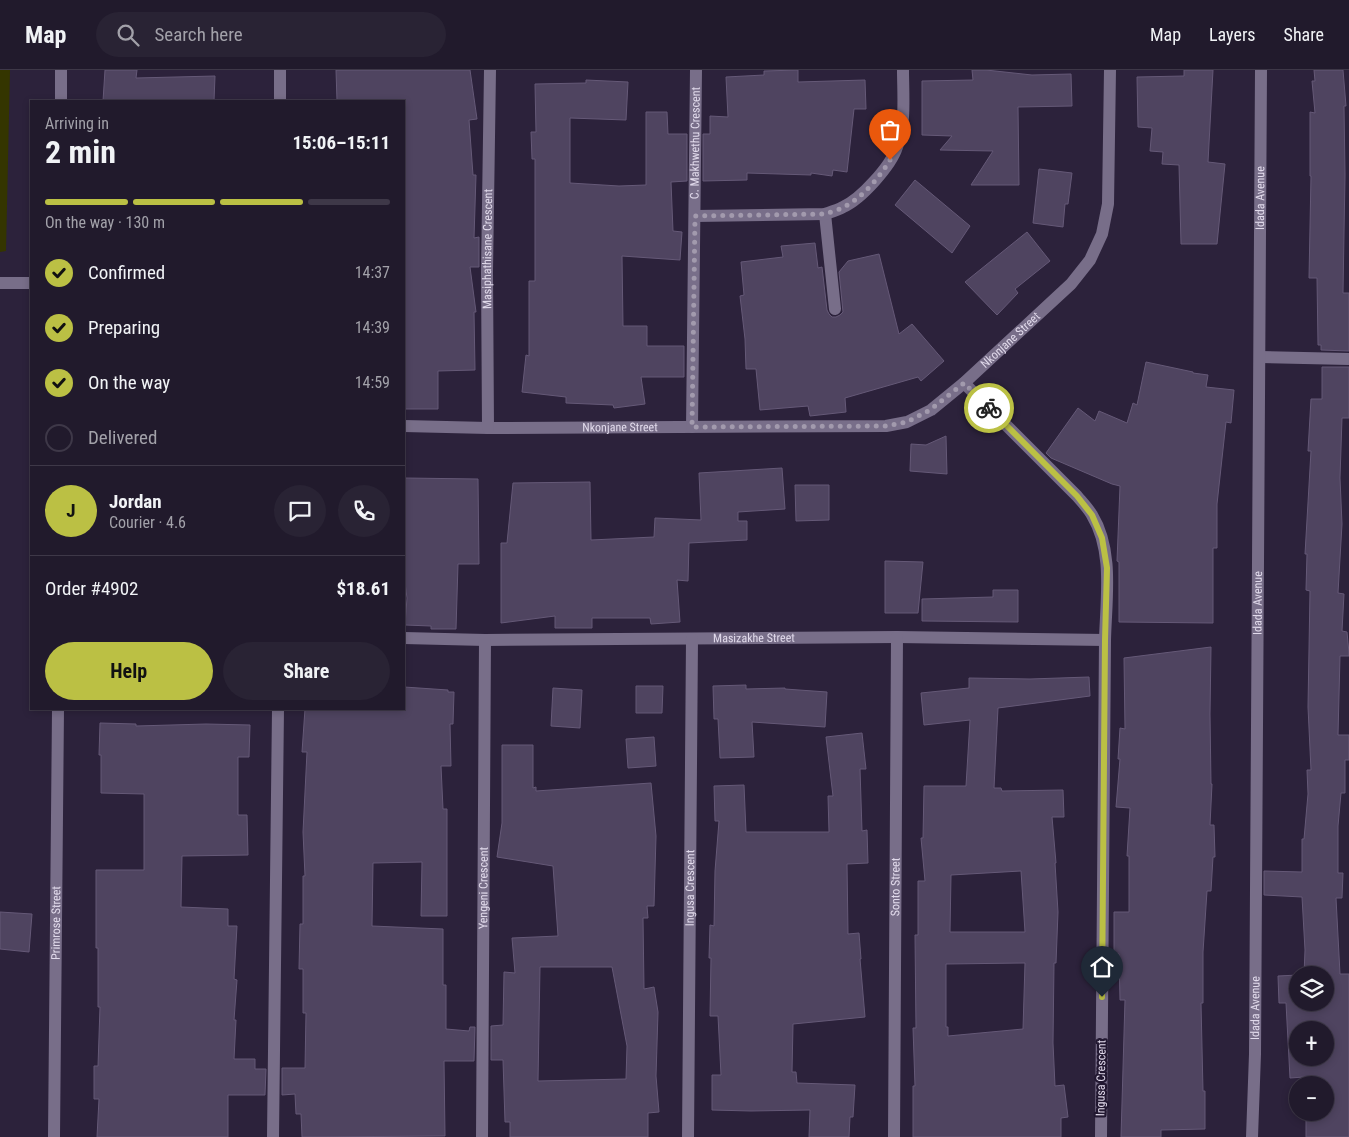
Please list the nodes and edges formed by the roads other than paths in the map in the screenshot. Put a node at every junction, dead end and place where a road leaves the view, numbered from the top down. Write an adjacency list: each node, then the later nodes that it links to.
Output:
1 (61, 70): 8 (street)
2 (280, 70): 9 (street)
3 (490, 70): 20 (street, Masiphathisane Crescent)
4 (696, 70): 11 (street, C. Makhwethu Crescent)
5 (903, 70): 10 (street, C. Makhwethu Crescent)
6 (1110, 70): 17 (street, Nkonjane Street)
7 (1261, 70): 15 (street, Idada Avenue)
8 (60, 100)
9 (280, 100)
10 (825, 214): 11 (street, C. Makhwethu Crescent); 14 (street)
11 (695, 216): 19 (street, C. Makhwethu Crescent)
12 (0, 283): 13 (street)
13 (30, 283)
14 (835, 309)
15 (1260, 357): 16 (street); 34 (street, Idada Avenue)
16 (1349, 359)
17 (964, 383): 19 (street, Nkonjane Street); 25 (street, Ingusa Crescent)
18 (405, 426): 20 (street, Nkonjane Street)
19 (692, 427): 20 (street, Nkonjane Street)
20 (488, 428)
21 (897, 637): 23 (street, Masizakhe Street); 25 (street, Masizakhe Street); 32 (street, Sonto Street)
22 (405, 638): 24 (street, Masizakhe Street)
23 (692, 638): 24 (street, Masizakhe Street); 31 (street, Ingusa Crescent)
24 (485, 640): 30 (street, Yengeni Crescent)
25 (1105, 640): 33 (street, Ingusa Crescent)
26 (58, 710): 28 (street, Primrose Street)
27 (278, 710): 29 (street)
28 (54, 1137)
29 (273, 1137)
30 (482, 1137)
31 (688, 1137)
32 (894, 1137)
33 (1101, 1137)
34 (1252, 1137)

